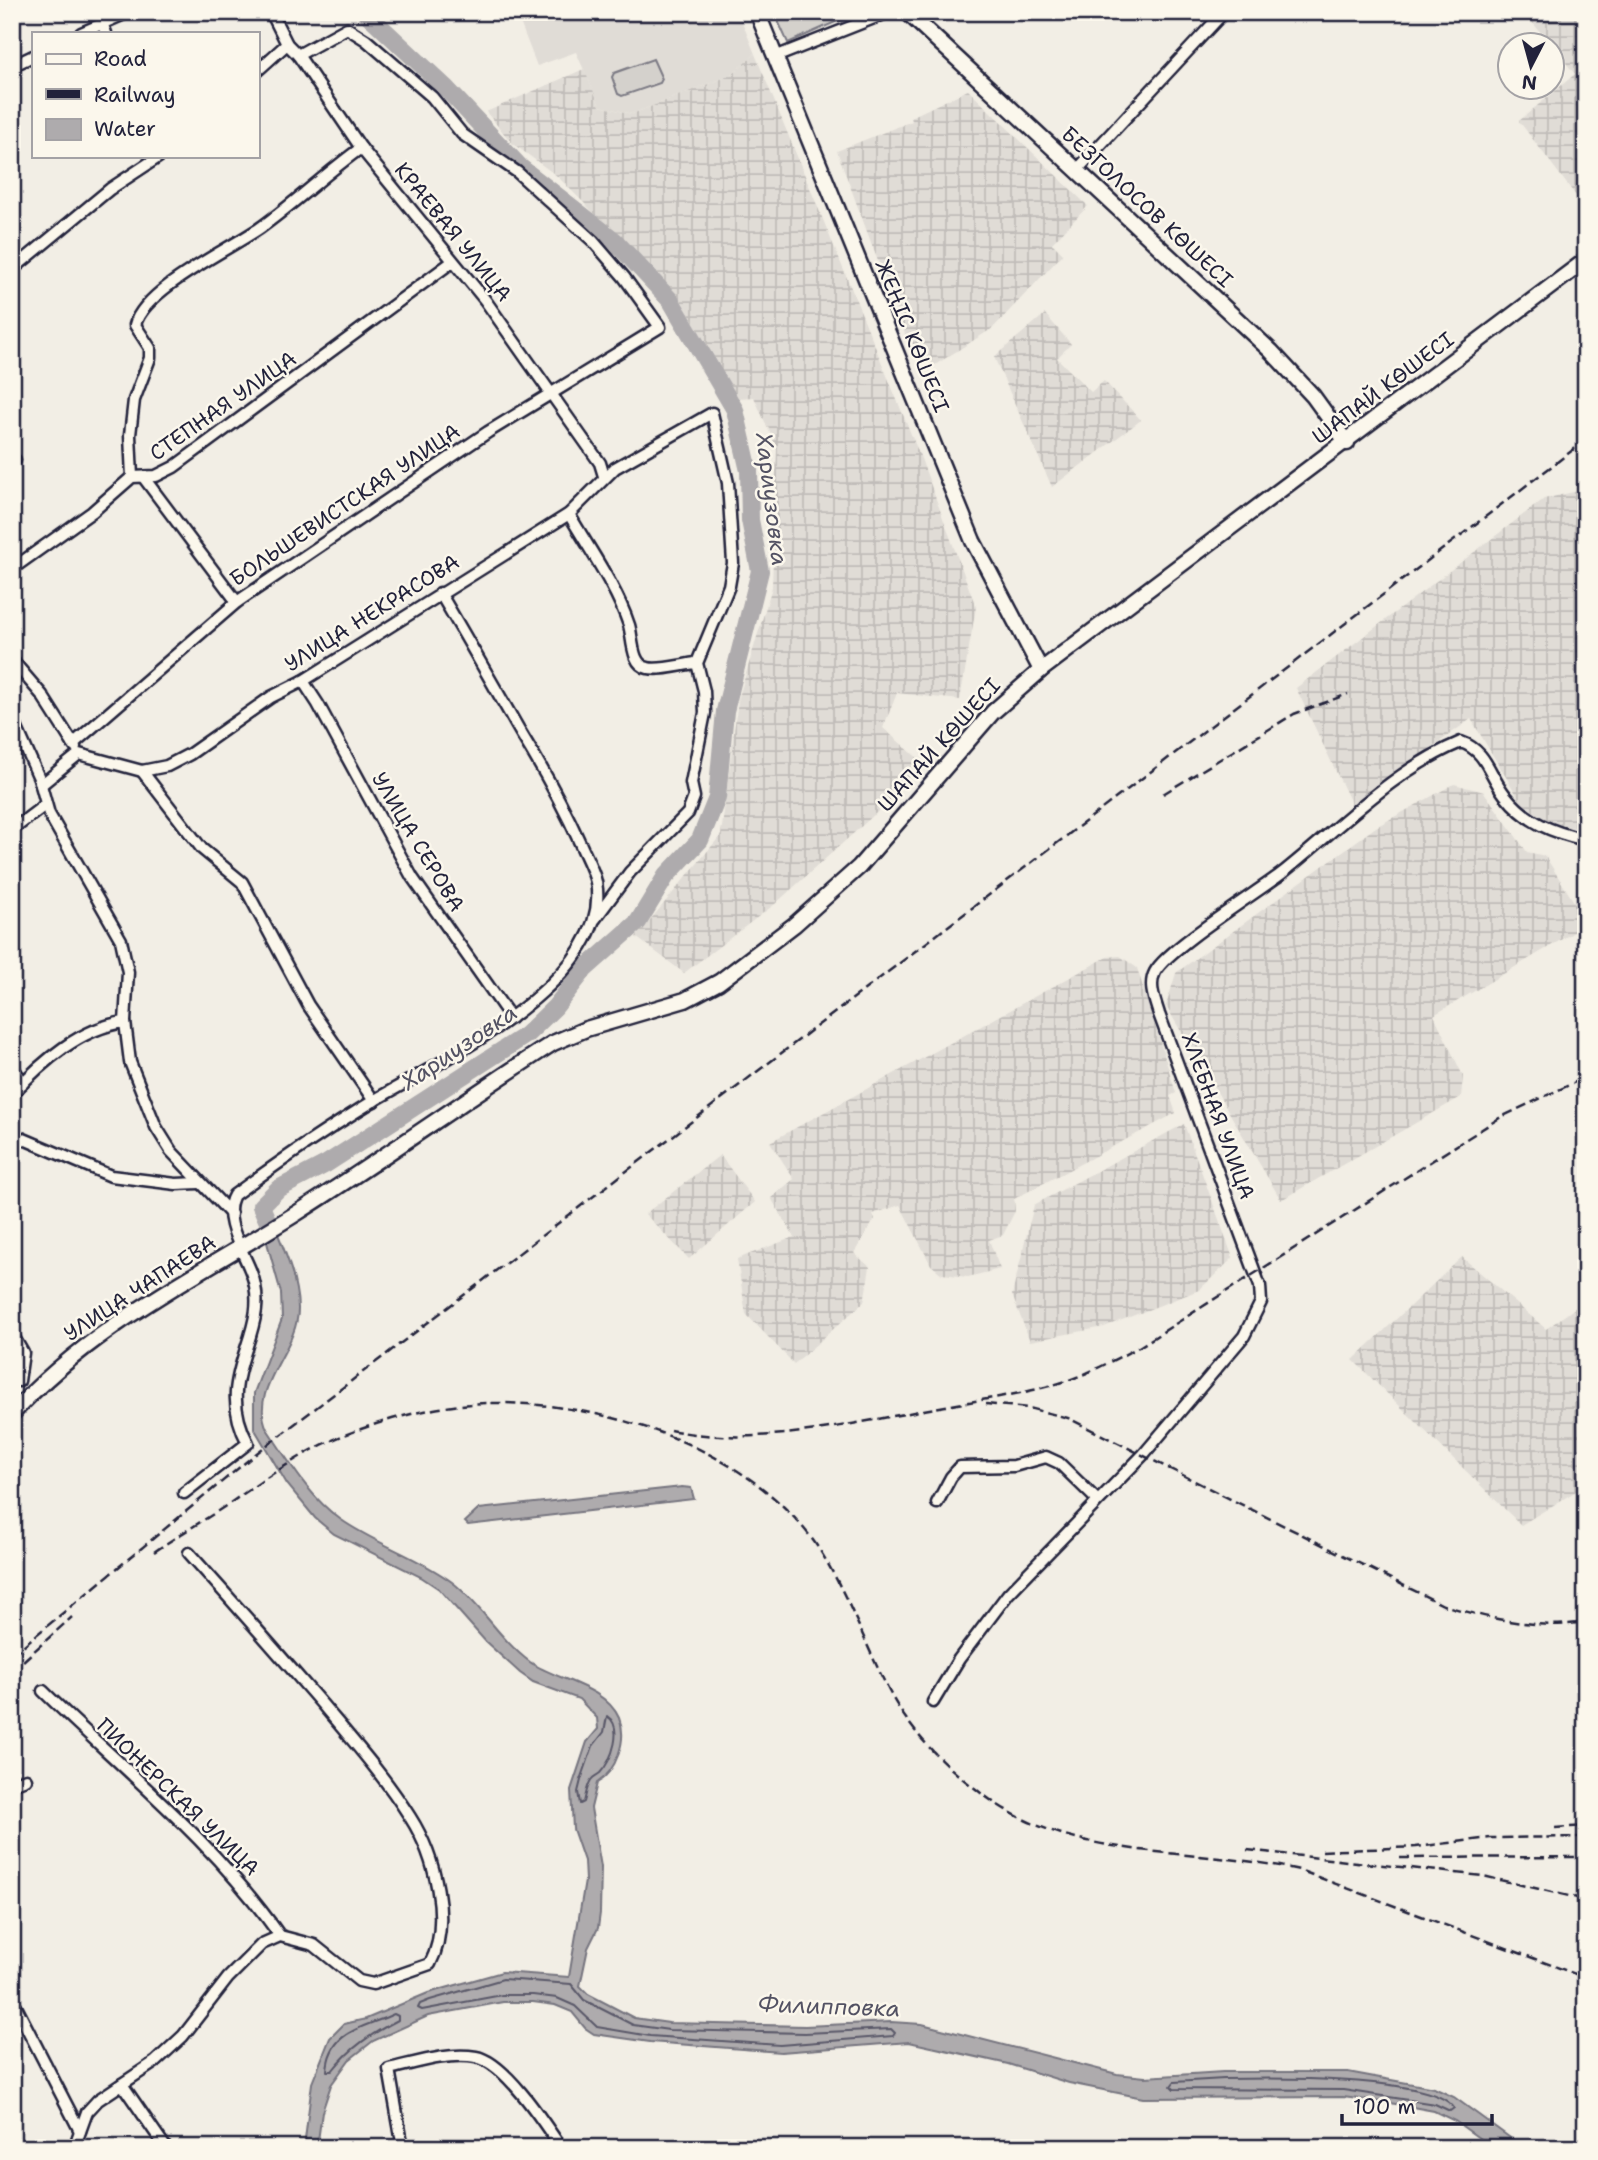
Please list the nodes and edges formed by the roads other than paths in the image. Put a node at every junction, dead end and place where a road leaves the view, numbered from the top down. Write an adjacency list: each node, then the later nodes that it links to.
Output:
1 (129, 12): 7 (street)
2 (271, 12): 9 (street, КРАЕВАЯ УЛИЦА)
3 (757, 12): 12 (street, ЖЕҢІС КӨШЕСІ)
4 (889, 12): 12 (street)
5 (907, 12): 17 (street, БЕЗГОЛОСОВ КӨШЕСІ)
6 (1224, 12): 17 (street)
7 (104, 28): 8 (street)
8 (86, 32)
9 (287, 44): 10 (street, КРАЕВАЯ УЛИЦА); 14 (street)
10 (298, 55): 15 (street, КРАЕВАЯ УЛИЦА); 21 (street, БОЛЬШЕВИСТСКАЯ УЛИЦА)
11 (32, 56): 13 (street)
12 (775, 57): 32 (street, ЖЕҢІС КӨШЕСІ)
13 (12, 66)
14 (259, 69)
15 (361, 148): 19 (street, КРАЕВАЯ УЛИЦА); 24 (street)
16 (157, 158): 20 (street)
17 (1077, 170): 22 (street, БЕЗГОЛОСОВ КӨШЕСІ)
18 (1586, 260): 22 (street, ШАПАЙ КӨШЕСІ)
19 (452, 262): 21 (street, КРАЕВАЯ УЛИЦА); 25 (street, СТЕПНАЯ УЛИЦА)
20 (12, 270)
21 (552, 396): 23 (street, КРАЕВАЯ УЛИЦА); 29 (street, БОЛЬШЕВИСТСКАЯ УЛИЦА)
22 (1347, 443): 32 (street, ШАПАЙ КӨШЕСІ)
23 (604, 476): 26 (street, УЛИЦА НЕКРАСОВА); 31 (street, УЛИЦА НЕКРАСОВА)
24 (132, 477): 25 (street, СТЕПНАЯ УЛИЦА); 27 (street, СТЕПНАЯ УЛИЦА)
25 (144, 478): 29 (street)
26 (569, 514): 28 (street, УЛИЦА НЕКРАСОВА); 31 (street)
27 (12, 569)
28 (440, 593): 33 (street, УЛИЦА НЕКРАСОВА); 42 (street)
29 (237, 602): 35 (street, БОЛЬШЕВИСТСКАЯ УЛИЦА)
30 (12, 660): 35 (street)
31 (697, 663): 42 (street)
32 (1041, 670): 51 (street, ШАПАЙ КӨШЕСІ)
33 (303, 681): 37 (street, УЛИЦА НЕКРАСОВА); 43 (street, УЛИЦА СЕРОВА)
34 (12, 716): 38 (street)
35 (72, 744): 36 (street)
36 (79, 754): 37 (street); 38 (street)
37 (142, 771): 48 (street)
38 (41, 786): 39 (street)
39 (45, 805): 40 (street); 44 (street)
40 (12, 830)
41 (1586, 840): 59 (street, ХЛЕБНАЯ УЛИЦА)
42 (595, 919): 43 (street)
43 (511, 1018): 48 (street)
44 (125, 1022): 46 (street); 50 (street)
45 (12, 1066): 46 (street)
46 (23, 1083): 47 (street)
47 (12, 1094)
48 (374, 1101): 52 (street)
49 (12, 1134): 50 (street)
50 (199, 1183): 52 (street)
51 (301, 1210): 53 (street, УЛИЦА ЧАПАЕВА)
52 (231, 1214): 53 (street)
53 (240, 1248): 56 (street, УЛИЦА ЧАПАЕВА); 58 (street)
54 (12, 1334): 55 (street)
55 (16, 1378): 56 (street)
56 (32, 1392): 57 (street, УЛИЦА ЧАПАЕВА)
57 (12, 1414)
58 (184, 1493)
59 (1097, 1500): 60 (street); 63 (street, ХЛЕБНАЯ УЛИЦА)
60 (937, 1503)
61 (189, 1553): 66 (street)
62 (43, 1691): 66 (street, ПИОНЕРСКАЯ УЛИЦА)
63 (933, 1702)
64 (26, 1779): 65 (street)
65 (12, 1784)
66 (280, 1936): 68 (street)
67 (12, 1999): 69 (street)
68 (122, 2084): 69 (street); 71 (street)
69 (80, 2131): 70 (street)
70 (74, 2148)
71 (166, 2148)
72 (403, 2148): 73 (street)
73 (561, 2148)

